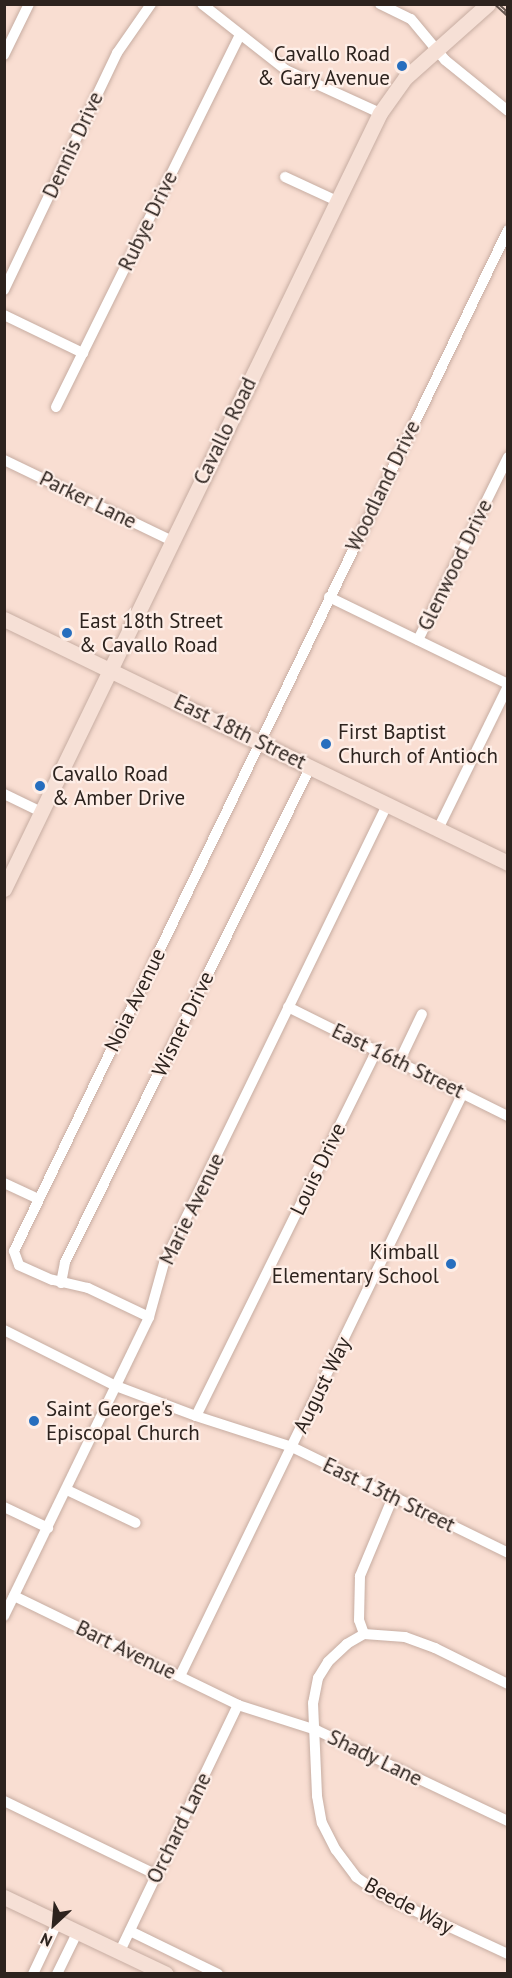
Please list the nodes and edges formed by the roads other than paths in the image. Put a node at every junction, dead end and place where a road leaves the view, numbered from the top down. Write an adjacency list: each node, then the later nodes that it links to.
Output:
1 (29, 4): 8 (street)
2 (150, 4): 14 (street, Dennis Drive)
3 (202, 4): 6 (street)
4 (380, 4): 7 (street)
5 (488, 4): 7 (street, Cavallo Road)
6 (240, 35): 10 (street); 16 (street, Rubye Drive)
7 (437, 48): 9 (street); 10 (street, Cavallo Road)
8 (4, 55)
9 (507, 111)
10 (380, 112): 12 (street, Cavallo Road)
11 (285, 177): 12 (street)
12 (337, 201): 20 (street, Cavallo Road)
13 (507, 230): 21 (street, Woodland Drive)
14 (4, 290)
15 (4, 315): 16 (street)
16 (83, 353): 17 (street, Rubye Drive)
17 (56, 407)
18 (507, 457): 23 (street, Glenwood Drive)
19 (4, 460): 20 (street, Parker Lane)
20 (172, 541): 24 (street, Cavallo Road)
21 (329, 597): 23 (street); 26 (street, Woodland Drive)
22 (4, 619): 24 (street, East 18th Street)
23 (418, 640): 25 (street)
24 (110, 669): 26 (street, East 18th Street); 30 (street, Cavallo Road)
25 (507, 685): 31 (street)
26 (260, 742): 27 (street, East 18th Street); 41 (street, Noia Avenue)
27 (311, 766): 29 (street, East 18th Street); 42 (street, Wisner Drive)
28 (4, 794): 30 (street)
29 (387, 805): 31 (street, East 18th Street); 34 (street, Marie Avenue)
30 (41, 812): 33 (street, Cavallo Road)
31 (438, 829): 32 (street, East 18th Street)
32 (507, 863)
33 (4, 889)
34 (288, 1007): 36 (street, East 16th Street); 43 (street, Marie Avenue)
35 (422, 1014): 37 (street)
36 (376, 1050): 37 (street, East 16th Street); 46 (street, Louis Drive)
37 (399, 1062): 38 (street, East 16th Street)
38 (464, 1093): 39 (street, East 16th Street); 47 (street, August Way)
39 (507, 1116)
40 (4, 1183): 41 (street)
41 (38, 1199): 42 (street, Noia Avenue)
42 (62, 1283): 43 (street)
43 (149, 1317): 45 (street, Marie Avenue)
44 (4, 1330): 45 (street, East 13th Street)
45 (116, 1386): 46 (street, East 13th Street); 48 (street, Marie Avenue)
46 (196, 1416): 47 (street, East 13th Street)
47 (292, 1447): 49 (street, East 13th Street); 57 (street, August Way)
48 (67, 1490): 51 (street); 52 (street, Marie Avenue)
49 (393, 1497): 53 (street, East 13th Street); 56 (street)
50 (4, 1507): 52 (street)
51 (136, 1523)
52 (48, 1528): 54 (street, Marie Avenue)
53 (507, 1552)
54 (14, 1596): 55 (street, Marie Avenue); 57 (street, Bart Avenue)
55 (4, 1616)
56 (363, 1634): 58 (street); 60 (street, Beede Way)
57 (180, 1676): 59 (street, Bart Avenue)
58 (507, 1683)
59 (238, 1705): 60 (street, Shady Lane); 63 (street, Orchard Lane)
60 (316, 1730): 62 (street, Shady Lane); 69 (street, Beede Way)
61 (4, 1801): 63 (street)
62 (507, 1821)
63 (156, 1875): 67 (street, Orchard Lane)
64 (4, 1897): 65 (street)
65 (58, 1921): 66 (street); 70 (street)
66 (78, 1931): 68 (street); 71 (street)
67 (130, 1931): 68 (street, Orchard Lane); 73 (street)
68 (120, 1951): 72 (street)
69 (507, 1954)
70 (33, 1974)
71 (57, 1974)
72 (166, 1974)
73 (219, 1974)

